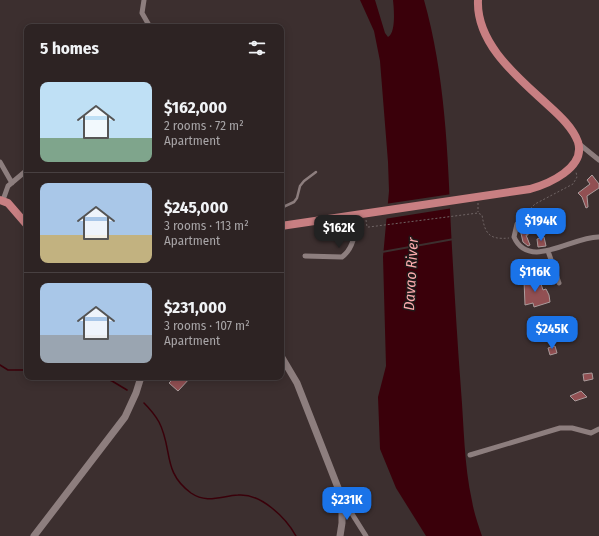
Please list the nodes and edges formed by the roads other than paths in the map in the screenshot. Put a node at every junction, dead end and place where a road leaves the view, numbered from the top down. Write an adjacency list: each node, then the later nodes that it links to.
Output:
1 (144, 0): 3 (street)
2 (478, 0): 4 (main road)
3 (148, 24)
4 (578, 144): 5 (street); 12 (main road)
5 (599, 160)
6 (0, 162): 9 (street)
7 (316, 172): 11 (lane)
8 (24, 173): 9 (street)
9 (12, 183): 10 (street)
10 (1, 200): 13 (main road)
11 (284, 207)
12 (355, 216): 15 (main road); 18 (street)
13 (24, 221)
14 (517, 224): 17 (street)
15 (284, 226)
16 (599, 237): 17 (street)
17 (548, 251): 19 (street)
18 (305, 256)
19 (558, 283)
20 (284, 361): 24 (street)
21 (139, 380): 25 (street)
22 (599, 429): 23 (street)
23 (470, 455)
24 (342, 498): 26 (street); 27 (street)
25 (34, 536)
26 (340, 536)
27 (366, 536)

